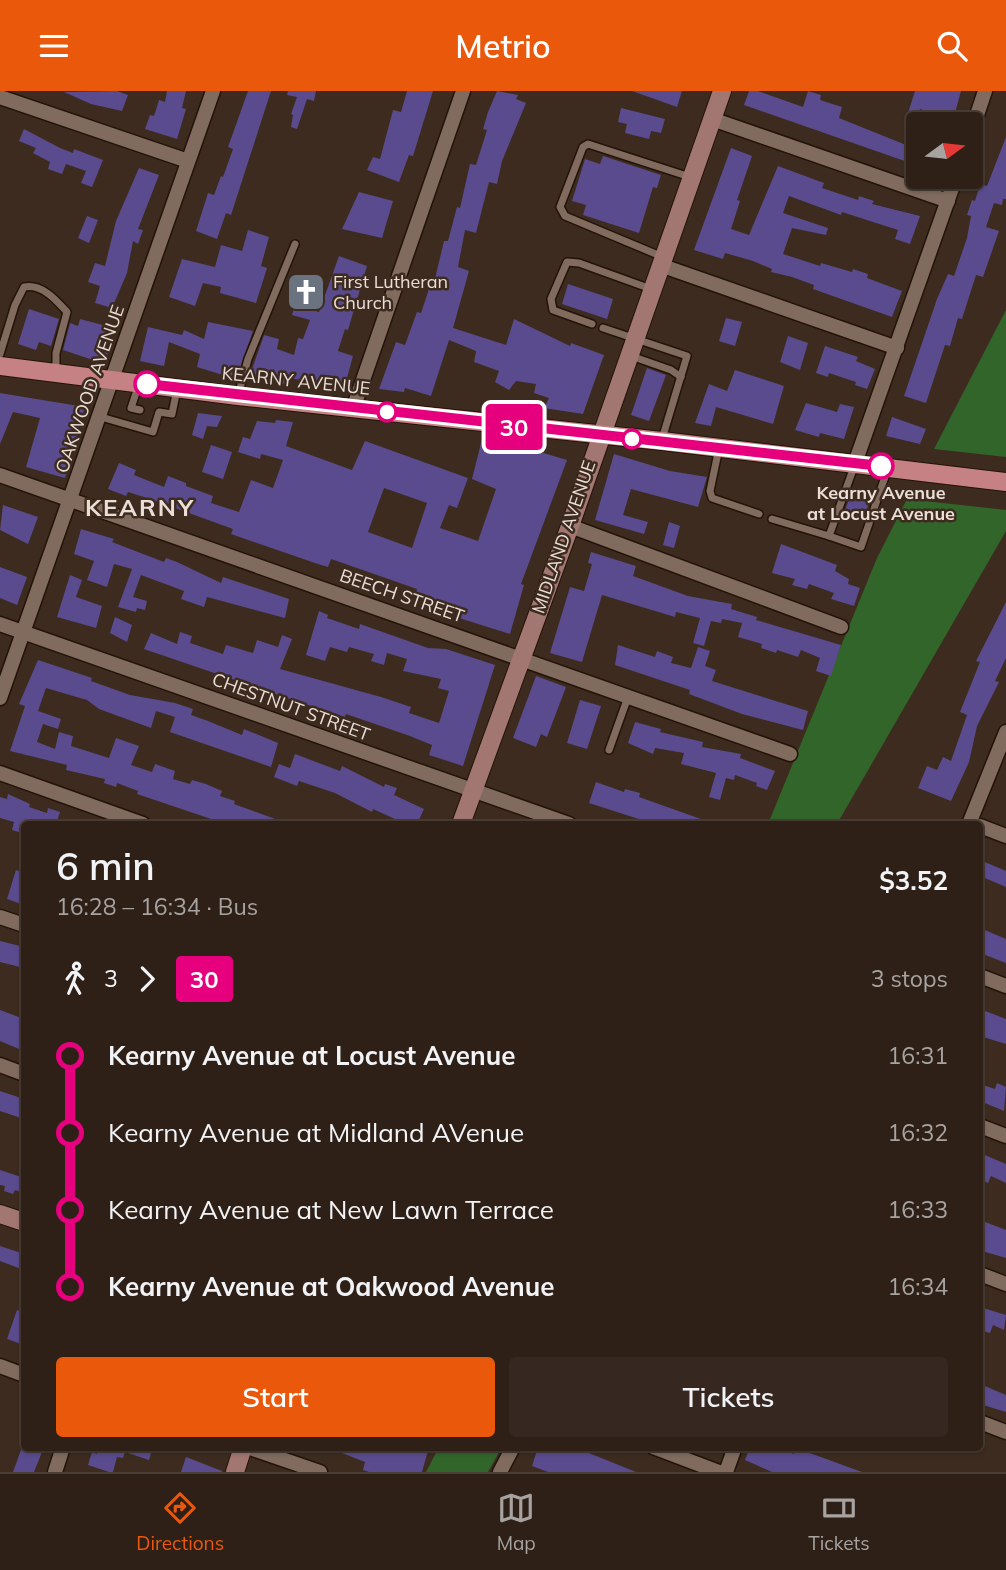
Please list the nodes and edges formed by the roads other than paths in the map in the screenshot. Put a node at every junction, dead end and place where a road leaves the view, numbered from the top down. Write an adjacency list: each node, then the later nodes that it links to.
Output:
1 (213, 91): 8 (street, OAKWOOD AVENUE)
2 (463, 91): 27 (street)
3 (722, 91): 7 (street, MIDLAND AVENUE)
4 (985, 91): 6 (street)
5 (0, 97): 8 (street)
6 (978, 112)
7 (712, 119): 9 (street, MIDLAND AVENUE); 11 (street)
8 (188, 161): 23 (street, OAKWOOD AVENUE)
9 (691, 177): 13 (street, MIDLAND AVENUE); 13 (lane)
10 (952, 189): 11 (street)
11 (948, 201): 18 (street)
12 (295, 244): 26 (lane)
13 (662, 261): 14 (street, MIDLAND AVENUE); 18 (street)
14 (651, 290): 15 (lane); 17 (street, MIDLAND AVENUE)
15 (592, 324)
16 (603, 328): 17 (lane)
17 (632, 347): 22 (lane); 22 (lane); 30 (street, MIDLAND AVENUE)
18 (897, 348): 33 (street)
19 (0, 354): 21 (lane)
20 (0, 366): 21 (main road, KEARNY AVENUE)
21 (55, 373): 23 (main road, KEARNY AVENUE)
22 (681, 377): 31 (lane)
23 (114, 380): 24 (main road, KEARNY AVENUE); 28 (street, OAKWOOD AVENUE)
24 (139, 383): 25 (main road, KEARNY AVENUE); 29 (lane)
25 (177, 389): 26 (main road, KEARNY AVENUE); 29 (lane)
26 (238, 396): 27 (main road, KEARNY AVENUE)
27 (353, 409): 30 (main road, KEARNY AVENUE)
28 (101, 418): 29 (lane); 37 (street, OAKWOOD AVENUE)
29 (124, 424)
30 (599, 436): 31 (main road, KEARNY AVENUE); 40 (street, MIDLAND AVENUE)
31 (662, 441): 32 (main road, KEARNY AVENUE)
32 (719, 447): 33 (main road, KEARNY AVENUE); 38 (lane)
33 (855, 463): 34 (main road, KEARNY AVENUE); 41 (lane)
34 (888, 467): 36 (main road, KEARNY AVENUE); 41 (lane)
35 (0, 475): 37 (street, BEECH STREET)
36 (1006, 482)
37 (72, 500): 44 (street, OAKWOOD AVENUE); 45 (street, BEECH STREET)
38 (759, 514)
39 (772, 519): 41 (lane)
40 (570, 526): 43 (street); 45 (street, MIDLAND AVENUE)
41 (829, 536)
42 (0, 624): 44 (street, CHESTNUT STREET)
43 (841, 627)
44 (24, 632): 47 (street, OAKWOOD AVENUE); 52 (street, CHESTNUT STREET)
45 (521, 658): 46 (street, BEECH STREET); 52 (street, MIDLAND AVENUE)
46 (628, 696): 49 (lane); 50 (street, BEECH STREET)
47 (0, 698)
48 (1006, 732): 56 (street)
49 (609, 750)
50 (790, 754)
51 (0, 773): 53 (street)
52 (472, 792): 54 (street, MIDLAND AVENUE); 55 (street, CHESTNUT STREET)
53 (135, 821)
54 (462, 821)
55 (560, 821)
56 (975, 821)
57 (983, 827): 58 (street)
58 (1006, 836)
59 (0, 917): 60 (street)
60 (21, 924)
61 (983, 977): 62 (street)
62 (1006, 986)
63 (0, 1065): 64 (street)
64 (21, 1073)
65 (983, 1127): 66 (street)
66 (1006, 1136)
67 (0, 1213): 68 (street)
68 (21, 1221)
69 (983, 1275): 70 (street)
70 (1006, 1284)
71 (0, 1366): 72 (street)
72 (21, 1374)
73 (983, 1423): 74 (street)
74 (1006, 1433)
75 (62, 1451): 81 (street)
76 (243, 1451): 82 (street)
77 (257, 1451): 83 (street)
78 (511, 1451): 84 (street)
79 (664, 1451): 85 (street)
80 (734, 1451): 86 (street)
81 (55, 1472)
82 (235, 1472)
83 (320, 1472)
84 (500, 1472)
85 (719, 1472)
86 (726, 1472)

